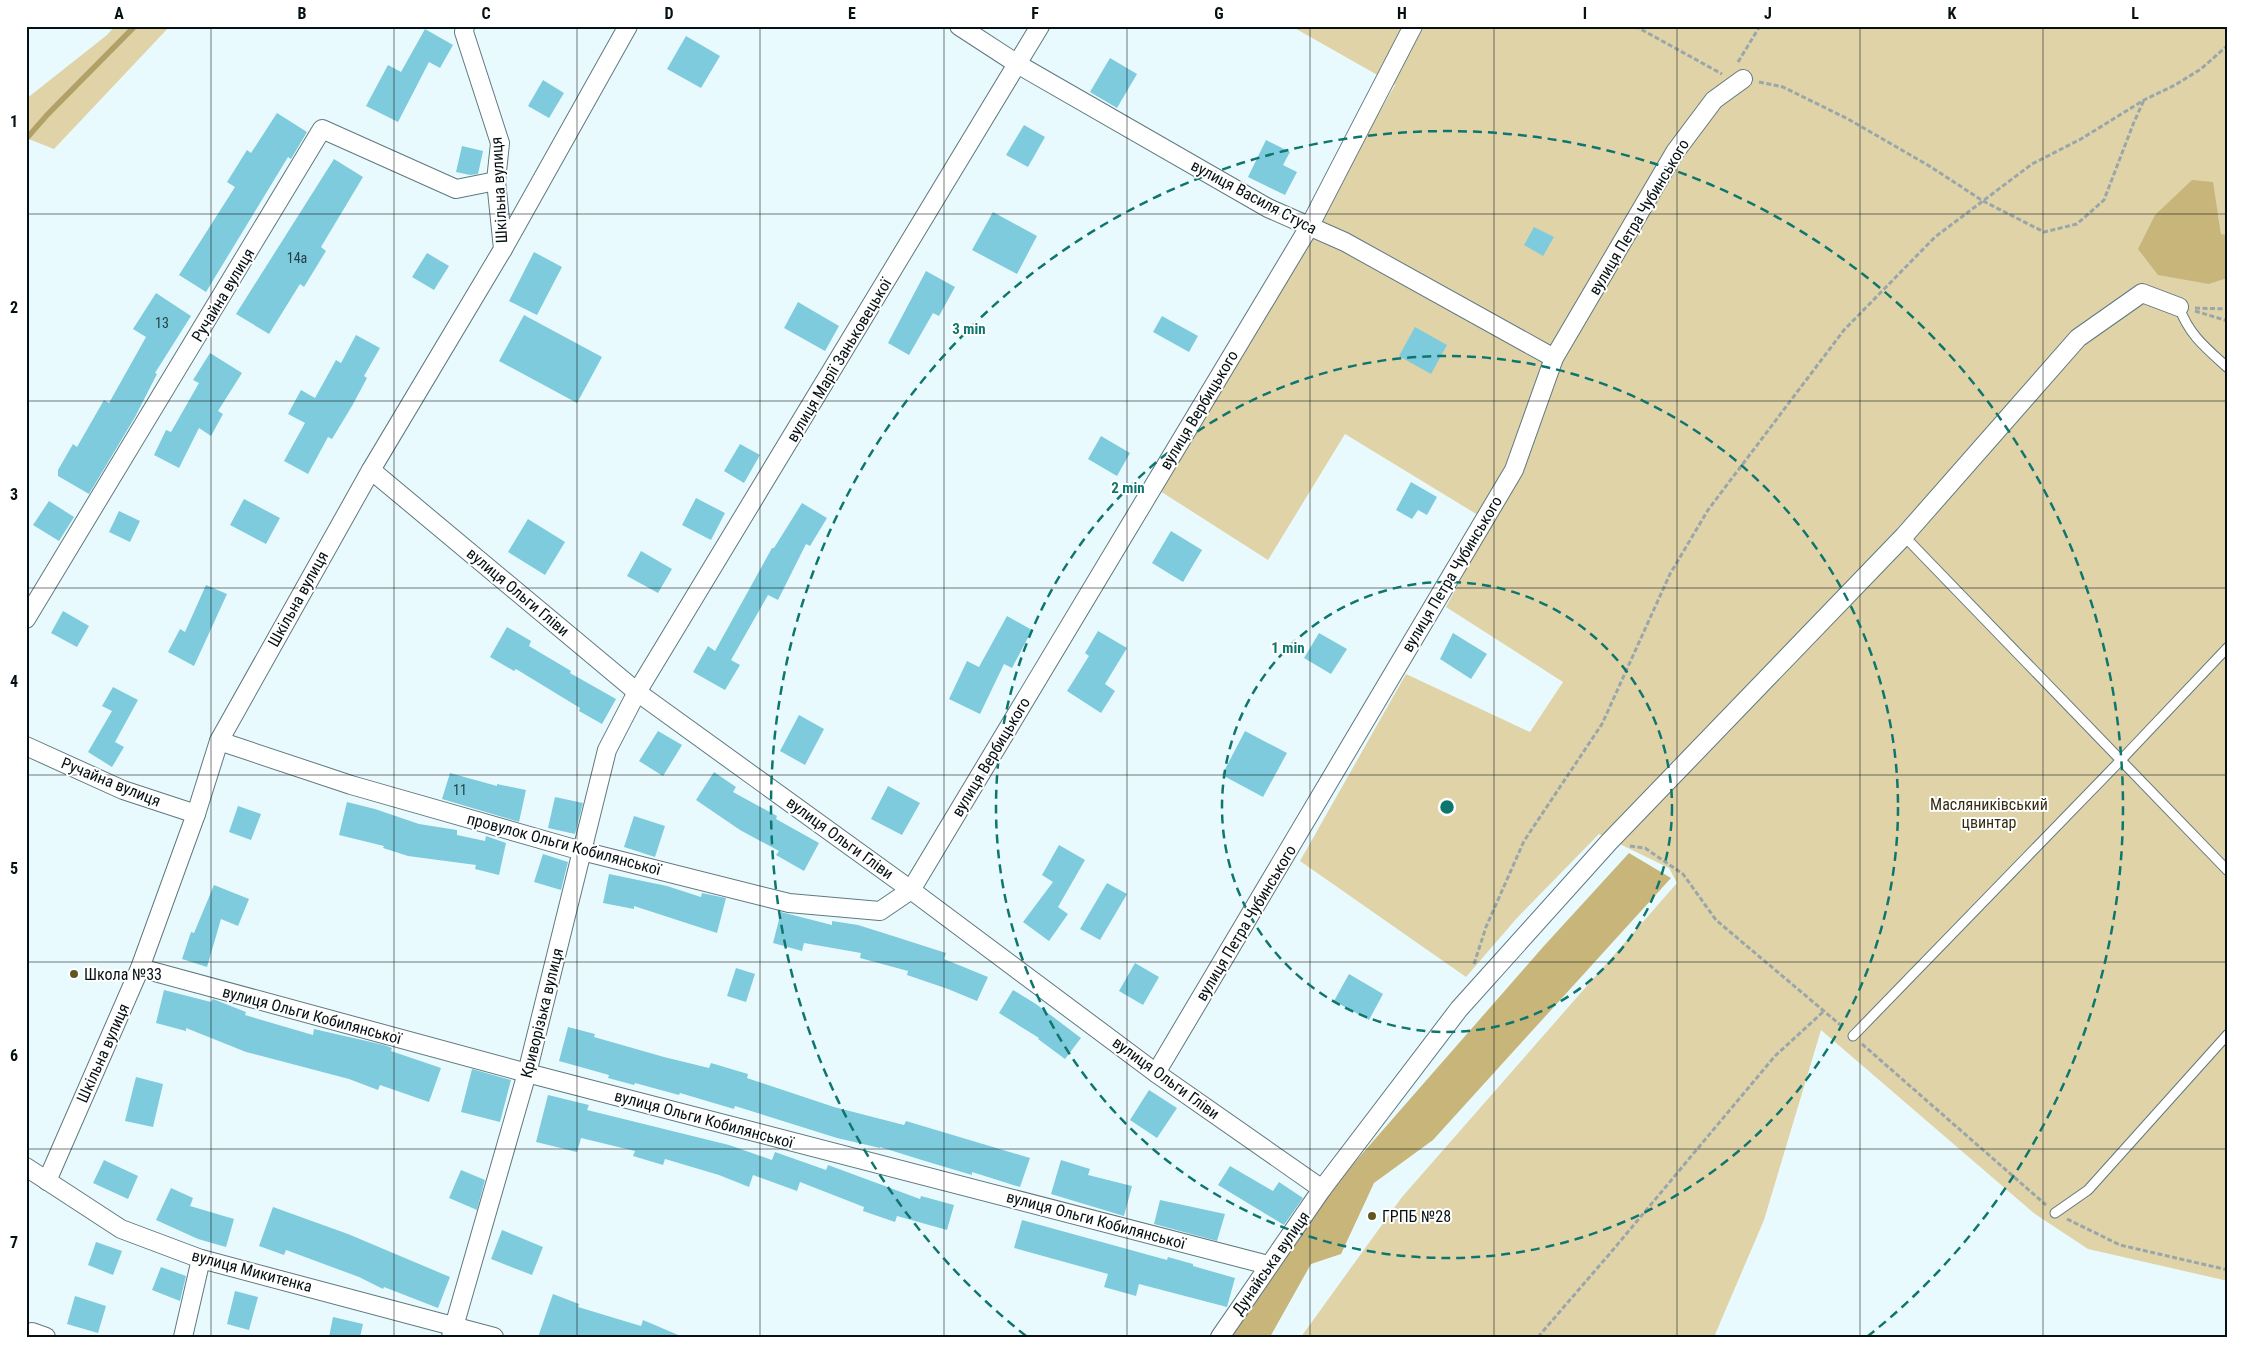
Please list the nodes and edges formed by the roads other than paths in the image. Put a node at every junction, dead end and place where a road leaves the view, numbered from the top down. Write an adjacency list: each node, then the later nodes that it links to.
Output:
1 (465, 26): 8 (street, Шкільна вулиця)
2 (628, 26): 10 (street)
3 (959, 26): 6 (street, вулиця Василя Стуса)
4 (1040, 26): 6 (street, вулиця Марії Заньковецької)
5 (1413, 26): 9 (street, вулиця Вербицького)
6 (1018, 65): 9 (street, вулиця Василя Стуса); 18 (street, вулиця Марії Заньковецької)
7 (1740, 71): 12 (street, вулиця Петра Чубинського)
8 (496, 181): 10 (street, Шкільна вулиця); 16 (street, Ручайна вулиця)
9 (1309, 227): 12 (street, вулиця Василя Стуса); 25 (street, вулиця Вербицького)
10 (503, 249): 14 (street, Шкільна вулиця)
11 (2179, 307): 13 (lane); 15 (street, Дунайська вулиця)
12 (1554, 358): 30 (street, вулиця Петра Чубинського)
13 (2228, 368)
14 (371, 470): 18 (street, вулиця Ольги Гліви); 19 (street, Шкільна вулиця)
15 (1904, 536): 21 (lane); 33 (street, Дунайська вулиця)
16 (26, 619)
17 (2228, 647): 21 (lane)
18 (637, 692): 23 (street, Криворізька вулиця); 25 (street, вулиця Ольги Гліви)
19 (219, 741): 22 (street, Шкільна вулиця); 23 (street, провулок Ольги Кобилянської)
20 (26, 746): 22 (street, Ручайна вулиця)
21 (2120, 762): 24 (lane); 28 (lane)
22 (196, 814): 26 (street, Шкільна вулиця)
23 (582, 851): 25 (street, провулок Ольги Кобилянської); 29 (street, Криворізька вулиця)
24 (2228, 871)
25 (911, 890): 30 (street, вулиця Ольги Гліви)
26 (140, 968): 29 (street, вулиця Ольги Кобилянської); 32 (street, Шкільна вулиця)
27 (2228, 1034): 34 (lane)
28 (1853, 1036)
29 (527, 1073): 36 (street, вулиця Ольги Кобилянської); 37 (street, Криворізька вулиця)
30 (1156, 1073): 33 (street, вулиця Ольги Гліви)
31 (26, 1167): 32 (street, вулиця Микитенка)
32 (47, 1181): 35 (street, вулиця Микитенка)
33 (1322, 1189): 36 (street, Дунайська вулиця)
34 (2055, 1213)
35 (201, 1259): 37 (street, вулиця Микитенка); 40 (street)
36 (1268, 1264): 42 (street, Дунайська вулиця)
37 (452, 1331): 41 (street, вулиця Микитенка)
38 (30, 1337): 39 (street)
39 (46, 1337)
40 (183, 1337)
41 (494, 1337)
42 (1220, 1337)

